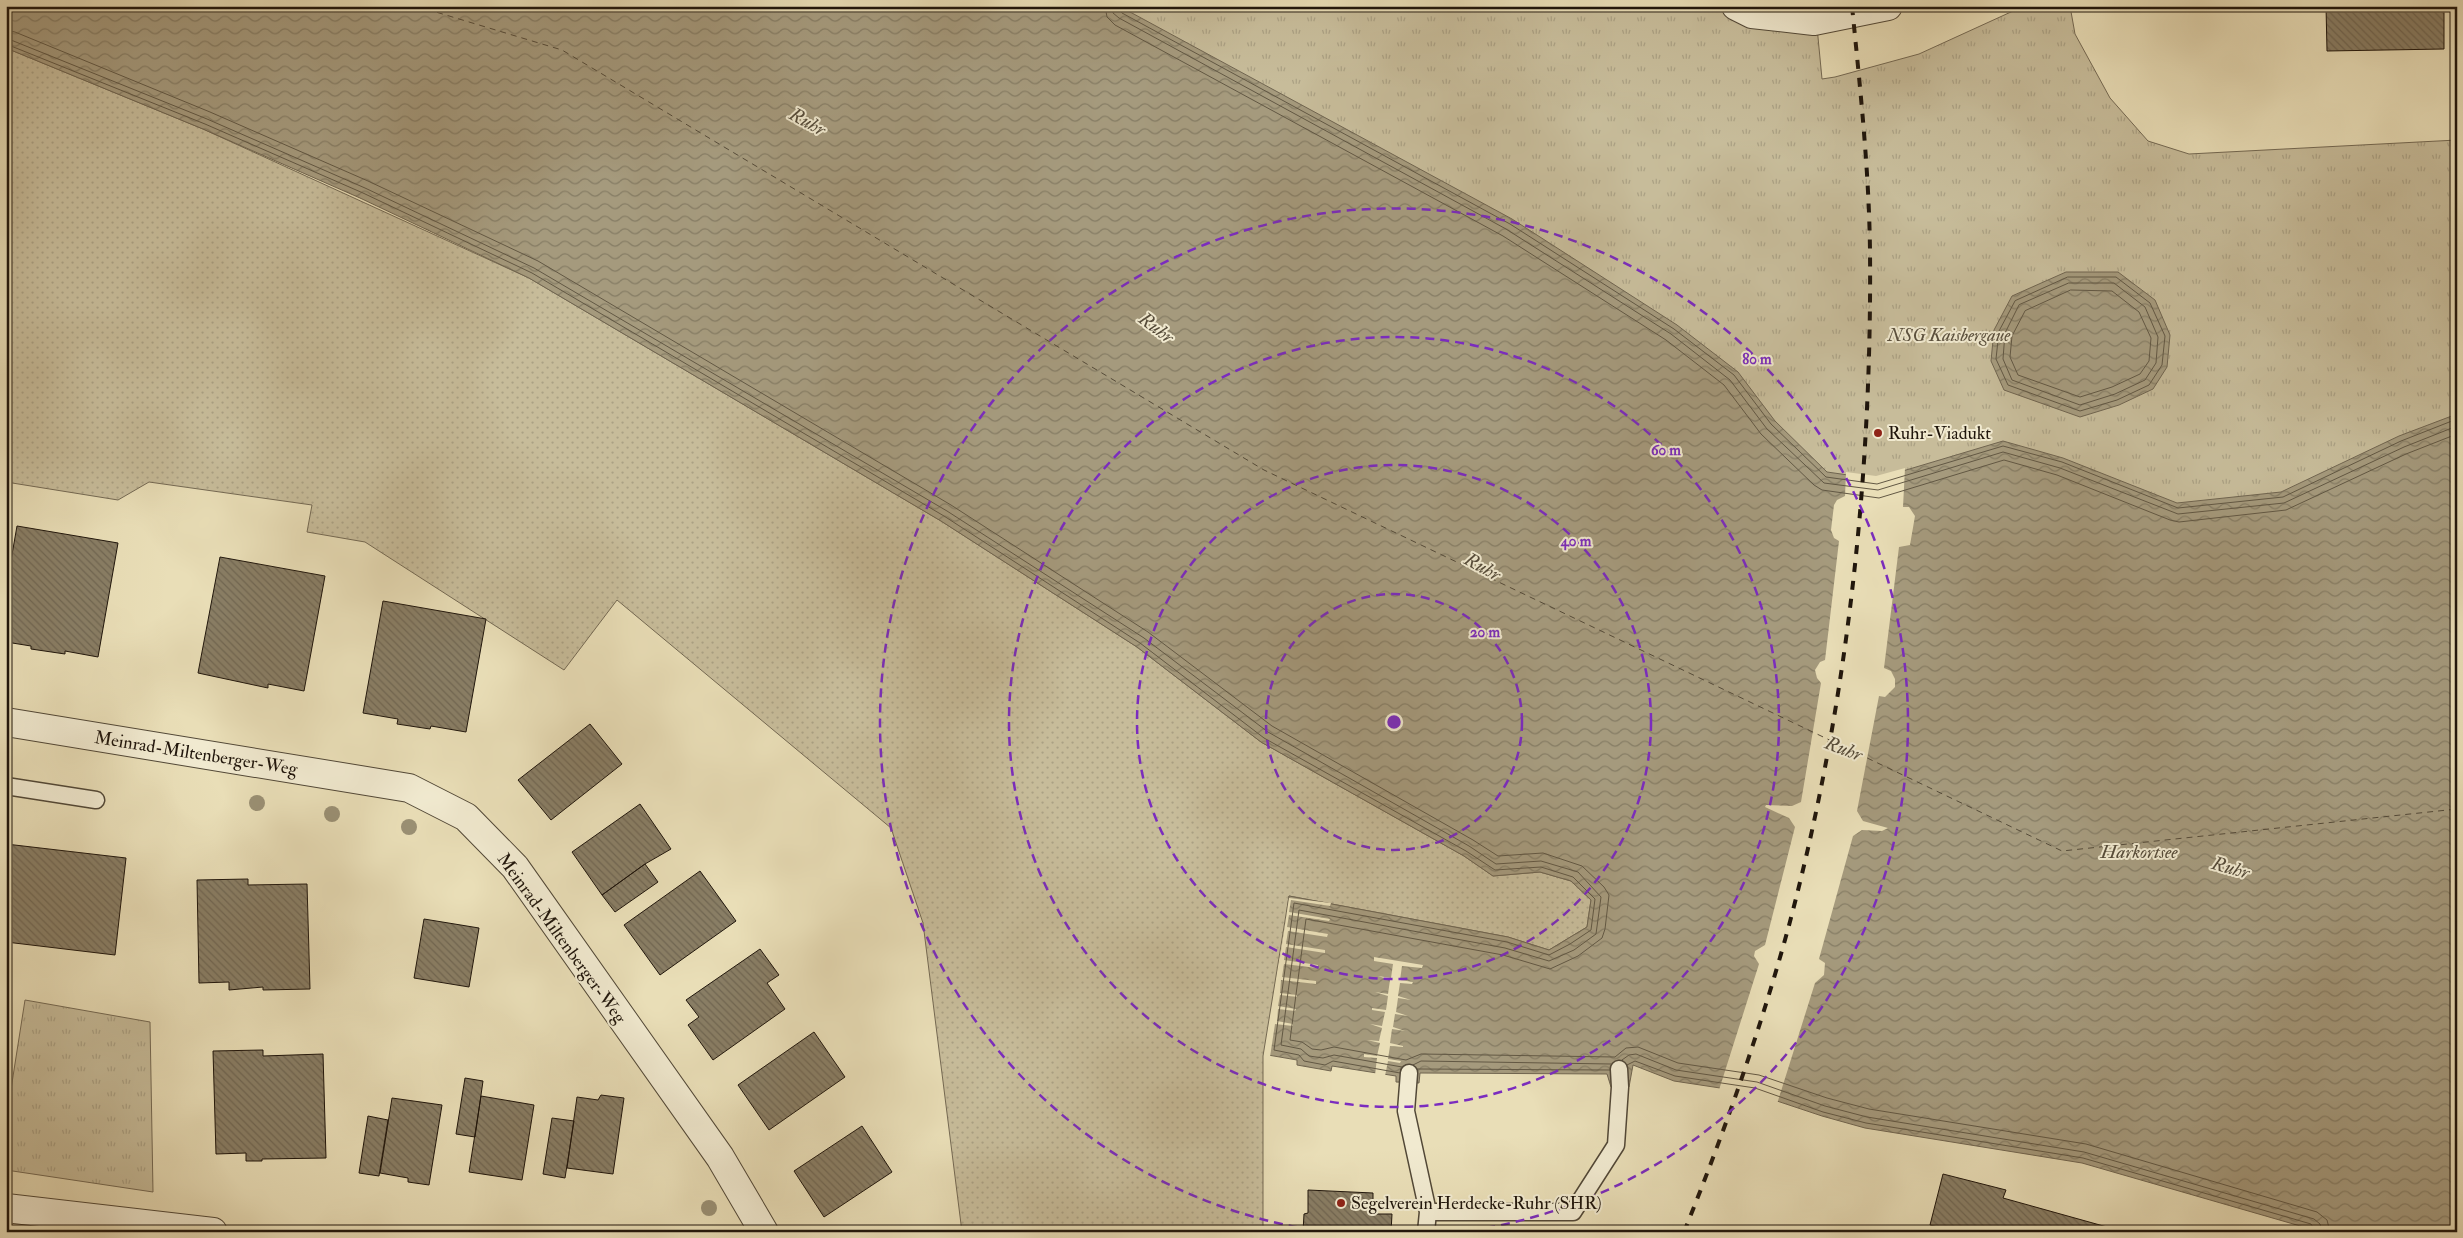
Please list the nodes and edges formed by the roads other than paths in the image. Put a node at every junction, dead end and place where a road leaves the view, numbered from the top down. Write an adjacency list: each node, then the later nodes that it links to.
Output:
1 (1736, 6): 2 (street)
2 (1888, 6)
3 (6, 722): 11 (street, Meinrad-Miltenberger-Weg)
4 (6, 786): 5 (lane)
5 (96, 800)
6 (1619, 1068): 9 (lane)
7 (1409, 1073): 9 (lane)
8 (6, 1208): 10 (street)
9 (1428, 1212): 12 (lane)
10 (213, 1232)
11 (764, 1232)
12 (1426, 1232)

